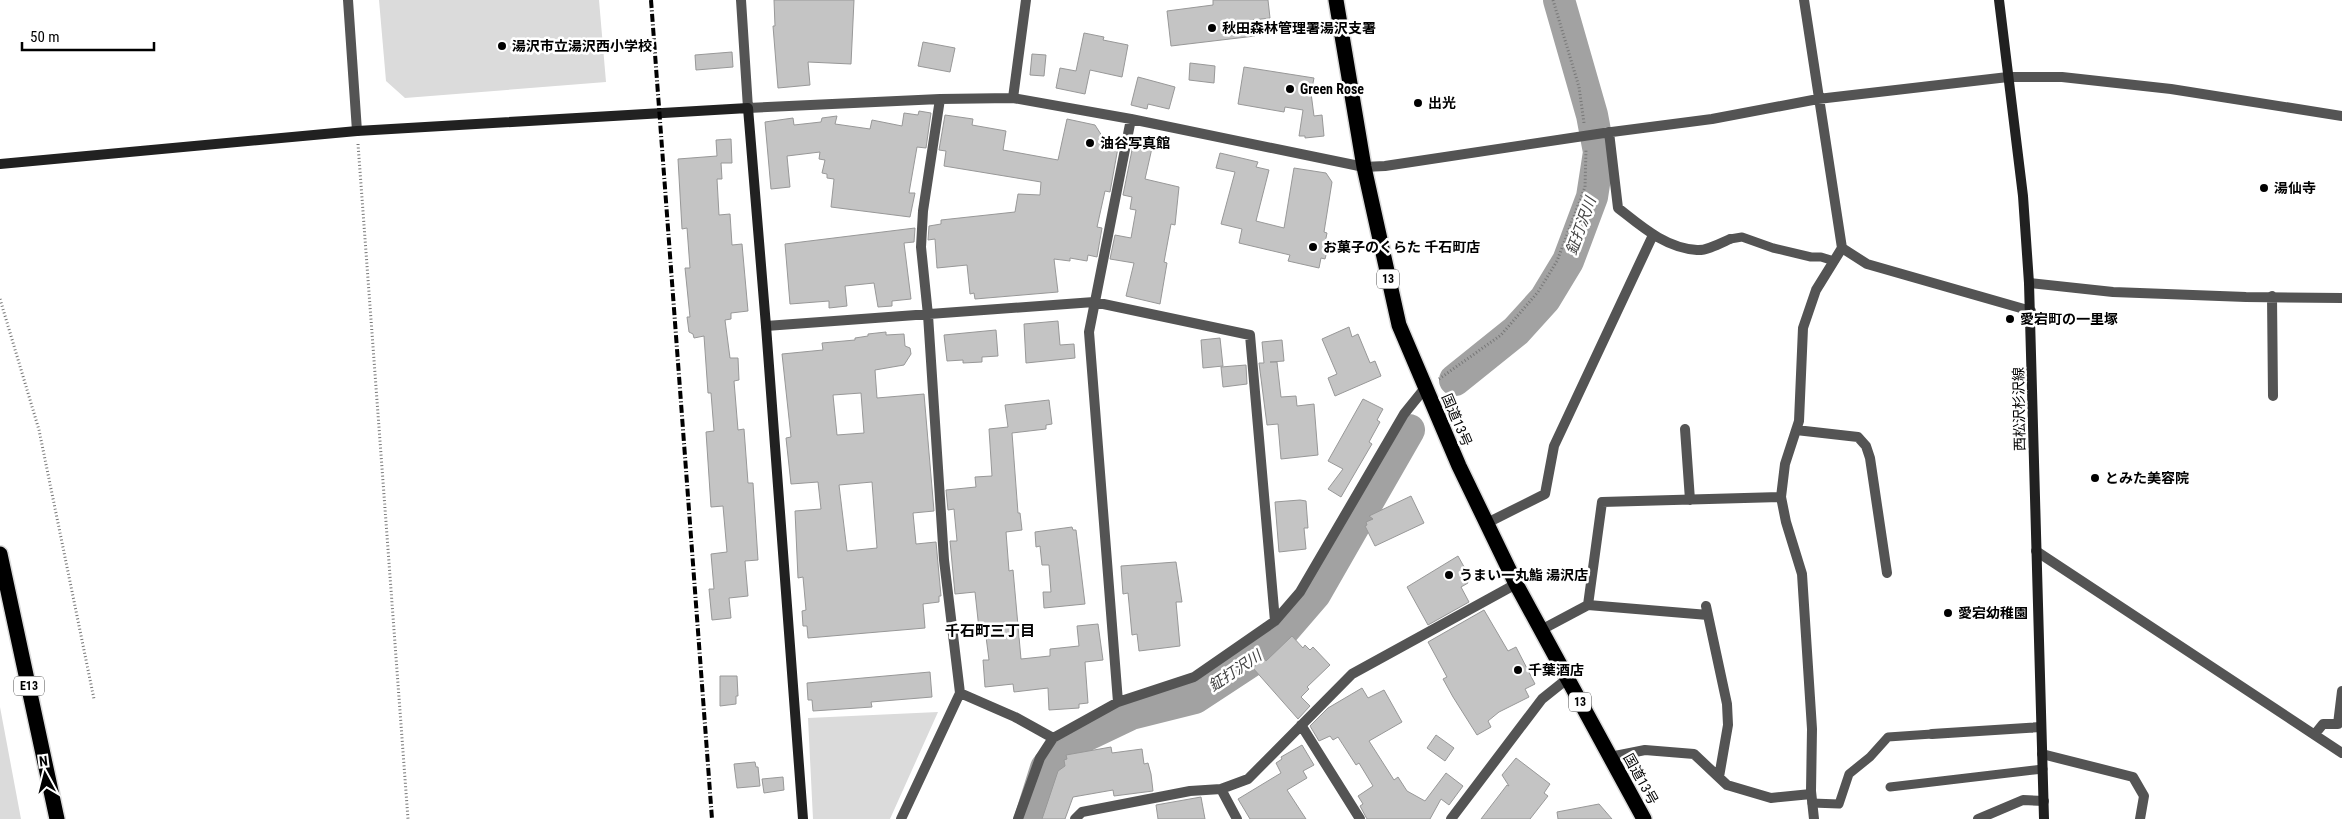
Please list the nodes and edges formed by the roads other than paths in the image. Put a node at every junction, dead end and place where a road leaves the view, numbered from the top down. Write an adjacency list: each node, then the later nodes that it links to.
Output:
1 (348, 0): 14 (street)
2 (741, 0): 11 (street)
3 (1026, 0): 8 (street)
4 (1336, 0): 17 (highway, 国道13号 / 13)
5 (1804, 0): 10 (street)
6 (1998, 0): 7 (street, 西松沢杉沢線)
7 (2008, 77): 10 (street); 12 (street); 22 (street, 西松沢杉沢線)
8 (1013, 98): 9 (street); 13 (street)
9 (940, 99): 11 (street); 27 (street)
10 (1818, 99): 15 (street); 20 (street)
11 (748, 108): 14 (street); 28 (street)
12 (2342, 116)
13 (1130, 119): 17 (street); 25 (street)
14 (357, 131): 16 (street)
15 (1606, 132): 17 (street); 18 (street)
16 (0, 164)
17 (1364, 167): 29 (highway, 国道13号 / 13)
18 (1654, 235): 19 (street); 35 (street)
19 (1730, 239): 21 (lane)
20 (1842, 248): 21 (street); 26 (street)
21 (1834, 261): 32 (street)
22 (2029, 284): 23 (street); 26 (street, 西松沢杉沢線)
23 (2272, 296): 24 (street); 30 (street)
24 (2342, 298)
25 (1094, 302): 27 (street); 41 (street); 46 (street)
26 (2031, 311): 36 (street, 西松沢杉沢線)
27 (928, 315): 28 (street); 45 (street)
28 (766, 326): 62 (street)
29 (1425, 388): 35 (highway, 国道13号 / 13); 41 (street)
30 (2273, 396)
31 (1685, 429): 34 (street)
32 (1796, 430): 33 (street); 38 (street)
33 (1781, 497): 34 (street); 59 (street)
34 (1690, 500): 40 (street)
35 (1487, 523): 39 (highway, 国道13号 / 13)
36 (2036, 551): 48 (street, 西松沢杉沢線); 50 (street)
37 (0, 554): 61 (highway, E13)
38 (1887, 572)
39 (1516, 584): 42 (highway, 国道13号 / 13); 47 (street)
40 (1588, 605): 42 (street); 56 (street)
41 (1275, 621): 46 (street)
42 (1541, 630): 43 (highway, 国道13号 / 13)
43 (1568, 679): 54 (highway, 国道13号 / 13); 68 (street)
44 (2342, 691): 50 (street)
45 (960, 693): 51 (street); 63 (street)
46 (1118, 702): 51 (street)
47 (1301, 725): 58 (street); 67 (street)
48 (2042, 727): 49 (street); 53 (street, 西松沢杉沢線)
49 (1932, 734): 59 (lane)
50 (2315, 734): 52 (street)
51 (1053, 738): 64 (street)
52 (2342, 753)
53 (2042, 754): 55 (street, 西松沢杉沢線); 73 (street)
54 (1610, 757): 56 (street); 69 (highway, 国道13号 / 13)
55 (2043, 769): 57 (lane); 60 (street, 西松沢杉沢線)
56 (1719, 777): 59 (street)
57 (1890, 787)
58 (1221, 789): 65 (street); 66 (street)
59 (1812, 799): 70 (street)
60 (2044, 801): 71 (street); 72 (street, 西松沢杉沢線)
61 (58, 819)
62 (803, 819)
63 (900, 819)
64 (1018, 819)
65 (1075, 819)
66 (1237, 819)
67 (1360, 819)
68 (1451, 819)
69 (1644, 819)
70 (1814, 819)
71 (1978, 819)
72 (2044, 819)
73 (2140, 819)

